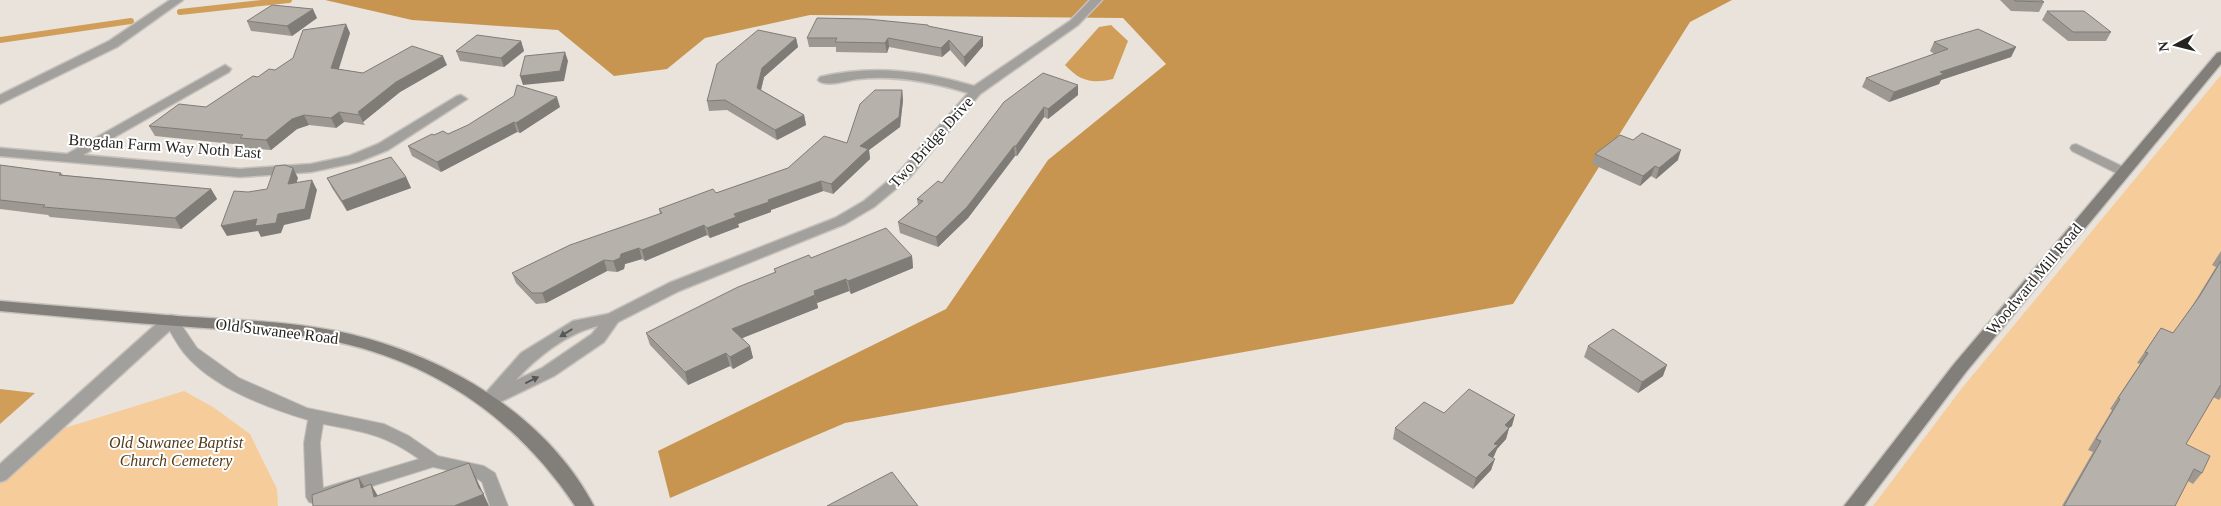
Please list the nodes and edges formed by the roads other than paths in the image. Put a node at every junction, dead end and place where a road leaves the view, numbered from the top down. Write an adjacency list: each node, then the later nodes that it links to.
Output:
1 (177, 0): 8 (street)
2 (1096, 0): 6 (street, Two Bridge Drive)
3 (2221, 56): 12 (street, Woodward Mill Road)
4 (225, 68): 11 (street)
5 (824, 80): 6 (street)
6 (976, 91): 14 (street, Two Bridge Drive)
7 (461, 99): 11 (street, Brogdan Farm Way Noth East)
8 (0, 100)
9 (2076, 148): 12 (lane)
10 (0, 152): 11 (street, Brogdan Farm Way Noth East)
11 (72, 156)
12 (2124, 172): 23 (street, Woodward Mill Road)
13 (0, 306): 15 (street, Old Suwanee Road)
14 (612, 318): 16 (street, Two Bridge Drive, one-way to 14); 16 (street, Two Bridge Drive, one-way to 16)
15 (171, 320): 16 (street, Old Suwanee Road); 17 (lane); 19 (street)
16 (488, 401): 22 (street, Old Suwanee Road)
17 (316, 417): 18 (lane); 20 (lane)
18 (433, 461): 20 (lane); 21 (lane)
19 (0, 475)
20 (313, 502)
21 (499, 506)
22 (585, 506)
23 (1853, 506)

